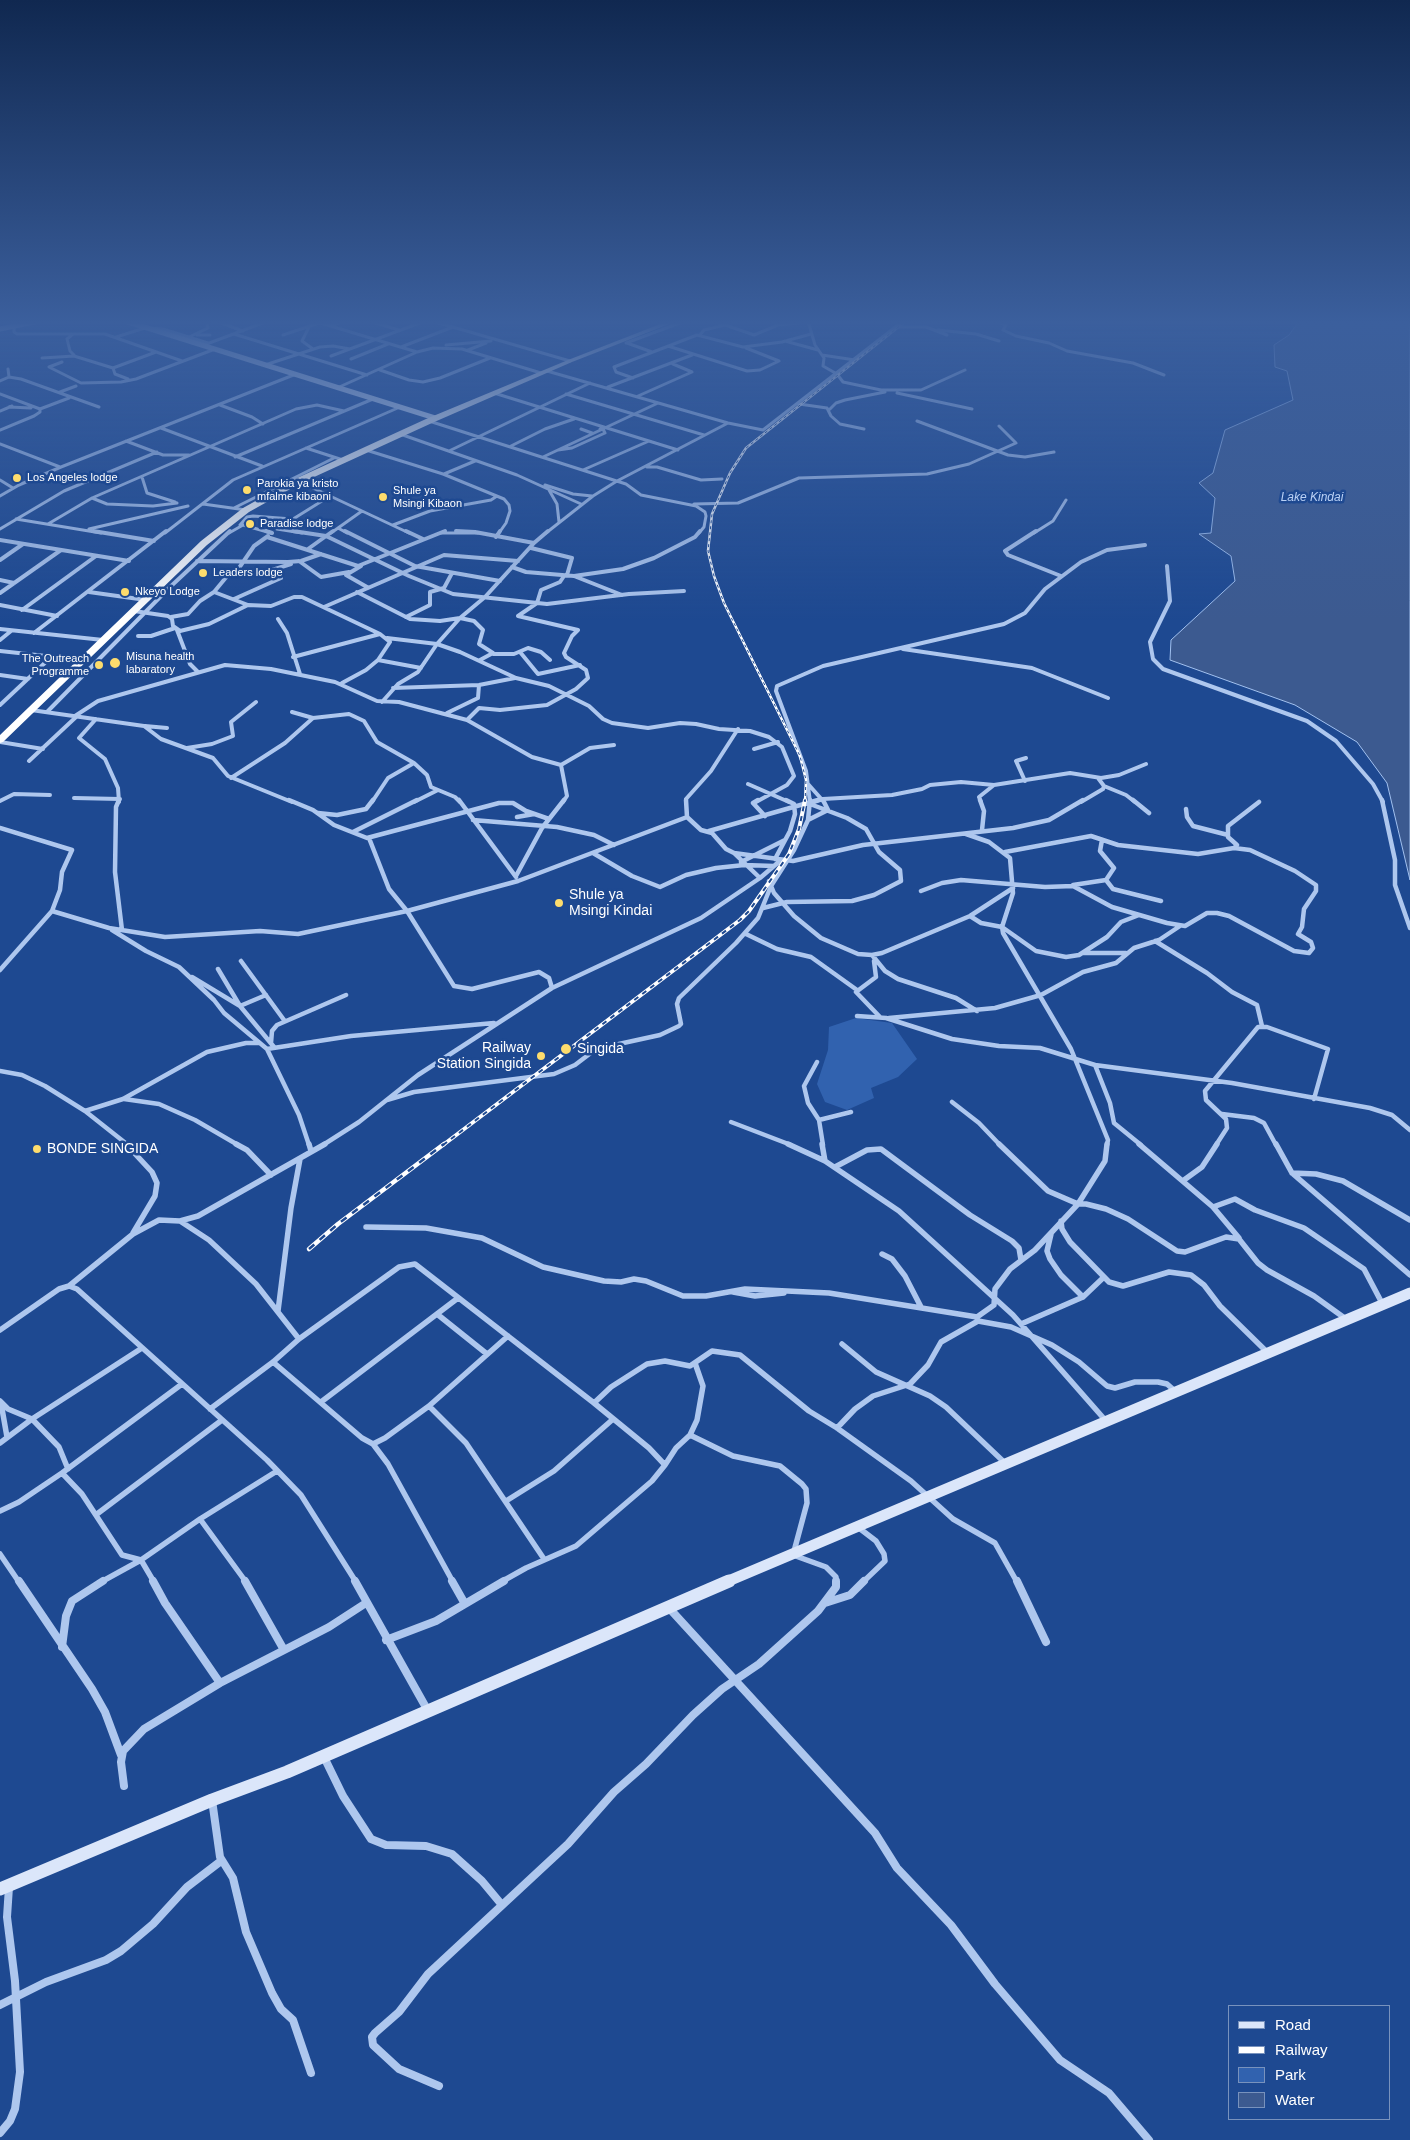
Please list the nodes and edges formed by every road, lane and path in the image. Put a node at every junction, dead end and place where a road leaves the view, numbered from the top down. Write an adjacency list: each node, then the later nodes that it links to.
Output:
1 (22, 421): 25 (street)
2 (179, 421): 21 (street)
3 (258, 421): 19 (street)
4 (270, 421): 19 (street)
5 (321, 421): 44 (street)
6 (368, 421): 35 (street)
7 (430, 421): 27 (highway)
8 (434, 421): 28 (street)
9 (509, 421): 28 (street)
10 (567, 421): 34 (street)
11 (583, 421): 22 (street)
12 (620, 421): 22 (street)
13 (654, 421): 29 (street)
14 (721, 421): 18 (street)
15 (776, 421): 18 (street)
16 (836, 421): 24 (street)
17 (917, 422): 41 (street)
18 (728, 423): 29 (street)
19 (263, 424): 33 (street)
20 (999, 426): 41 (street)
21 (161, 428): 30 (street); 33 (street)
22 (604, 428): 26 (street); 31 (street); 37 (street)
23 (581, 429): 26 (street)
24 (864, 429)
25 (0, 430)
26 (593, 433): 37 (street)
27 (400, 434): 36 (highway); 39 (street)
28 (478, 436): 34 (street); 39 (street)
29 (704, 436): 38 (street)
30 (126, 441): 40 (street); 51 (street)
31 (650, 441): 38 (street); 52 (street)
32 (0, 444): 51 (street)
33 (208, 446): 43 (street); 44 (street)
34 (510, 446): 45 (street)
35 (306, 448): 46 (street); 49 (street)
36 (365, 450): 47 (highway); 53 (street)
37 (556, 450): 45 (street)
38 (678, 450): 50 (street)
39 (449, 451): 48 (street)
40 (157, 452): 43 (street); 79 (street)
41 (996, 452): 42 (street); 73 (street)
42 (1054, 452)
43 (189, 455): 54 (street)
44 (235, 457): 49 (street)
45 (543, 457): 52 (street)
46 (334, 458): 47 (street); 75 (street)
47 (343, 460): 57 (highway)
48 (475, 461): 53 (street); 59 (street)
49 (262, 466): 71 (street)
50 (647, 466): 55 (street); 58 (street)
51 (61, 467): 60 (street)
52 (583, 470): 58 (street)
53 (443, 474): 66 (street)
54 (142, 477): 68 (street); 70 (street)
55 (722, 479)
56 (0, 480): 60 (street)
57 (298, 481): 65 (street); 77 (highway)
58 (617, 481): 67 (street); 73 (street)
59 (539, 484): 61 (street); 63 (street)
60 (13, 488): 64 (street)
61 (549, 489): 62 (street); 81 (street)
62 (554, 492): 63 (street); 72 (street)
63 (573, 494): 67 (street)
64 (0, 496)
65 (330, 496): 78 (street); 80 (street)
66 (497, 496): 85 (street); 92 (street)
67 (593, 496): 72 (street)
68 (92, 498): 70 (street); 82 (street)
69 (1066, 500): 126 (street)
70 (177, 503): 74 (street)
71 (203, 504): 75 (street); 76 (street)
72 (581, 504): 81 (street)
73 (691, 504): 127 (street)
74 (188, 506): 76 (street); 89 (street)
75 (234, 508): 77 (street)
76 (197, 509): 96 (street)
77 (246, 510): 142 (highway)
78 (362, 511): 85 (street); 87 (street)
79 (16, 519): 82 (street); 86 (street)
80 (291, 520): 83 (street); 84 (street); 88 (street)
81 (559, 522): 97 (street)
82 (48, 524): 89 (street)
83 (240, 524): 90 (street); 109 (street)
84 (328, 525)
85 (393, 525): 94 (street)
86 (1, 528)
87 (338, 528): 91 (street); 104 (street)
88 (277, 529): 90 (street); 91 (street)
89 (84, 530): 96 (street)
90 (272, 533): 93 (street)
91 (326, 536): 101 (street); 108 (street)
92 (496, 536): 94 (street); 97 (street)
93 (267, 537): 101 (street); 110 (street)
94 (422, 539): 104 (street)
95 (0, 540): 98 (street)
96 (154, 541): 107 (street)
97 (534, 543): 100 (street)
98 (23, 544): 102 (street); 106 (street)
99 (1145, 545): 126 (street)
100 (531, 548): 112 (street); 125 (street)
101 (308, 549): 103 (street)
102 (62, 550): 105 (street); 131 (street)
103 (321, 553): 111 (street); 114 (street)
104 (389, 554): 108 (street); 115 (street)
105 (96, 556): 107 (street); 147 (street)
106 (0, 560)
107 (129, 560): 136 (street)
108 (377, 560): 114 (street); 122 (street)
109 (197, 561): 110 (street); 149 (street)
110 (244, 561): 111 (street); 118 (street)
111 (301, 561): 119 (street); 121 (street)
112 (518, 561): 113 (street); 116 (street)
113 (507, 562): 115 (street); 116 (street)
114 (364, 565): 121 (street)
115 (415, 566): 122 (street); 123 (street)
116 (513, 566): 120 (street); 124 (street)
117 (1167, 566): 284 (street)
118 (236, 570): 119 (street); 137 (street)
119 (272, 570): 141 (street)
120 (520, 571): 124 (street); 125 (street)
121 (349, 572): 132 (street)
122 (403, 572): 132 (street); 133 (street)
123 (452, 573): 129 (street); 133 (street)
124 (507, 574): 129 (street)
125 (566, 575): 127 (street); 130 (street)
126 (1061, 576): 165 (street)
127 (575, 577): 130 (street); 139 (street)
128 (0, 580): 131 (street)
129 (500, 581): 140 (street)
130 (560, 582): 143 (street)
131 (14, 583): 135 (street)
132 (367, 587): 138 (street)
133 (442, 589): 140 (street); 152 (street)
134 (684, 591): 139 (street)
135 (0, 592)
136 (89, 592): 142 (street); 150 (street)
137 (214, 592): 141 (street); 151 (street)
138 (357, 592): 146 (street); 152 (street)
139 (622, 595): 143 (street)
140 (485, 597): 143 (street); 153 (street)
141 (234, 599): 144 (street)
142 (146, 600): 148 (highway)
143 (537, 602): 173 (street)
144 (248, 605): 146 (street); 156 (street)
145 (0, 606): 147 (street)
146 (324, 607): 159 (street)
147 (22, 610): 150 (street)
148 (134, 610): 149 (street); 163 (highway)
149 (147, 613): 151 (street); 191 (street)
150 (56, 616): 158 (street)
151 (171, 617): 156 (street)
152 (405, 617): 153 (street)
153 (460, 618): 164 (street); 168 (street)
154 (278, 619): 169 (street)
155 (0, 629): 157 (street)
156 (176, 629): 160 (street); 175 (street)
157 (11, 631): 158 (street); 162 (street)
158 (34, 634): 163 (street)
159 (380, 634): 161 (street); 169 (street)
160 (138, 636)
161 (387, 638): 164 (street); 170 (street)
162 (0, 640)
163 (103, 640): 190 (highway)
164 (437, 644): 171 (street); 174 (street)
165 (900, 648): 185 (street); 216 (street)
166 (0, 651): 179 (street)
167 (520, 652): 168 (street); 172 (street); 173 (street)
168 (493, 654): 171 (street)
169 (293, 658): 176 (street)
170 (378, 660): 174 (street); 180 (street)
171 (480, 660): 178 (street)
172 (550, 660)
173 (580, 665): 183 (street)
174 (421, 668): 182 (street)
175 (198, 672): 176 (street); 194 (street)
176 (300, 674): 180 (street)
177 (0, 675): 179 (street)
178 (516, 678): 181 (street); 183 (street)
179 (28, 679): 186 (street)
180 (342, 683): 188 (street)
181 (479, 686): 182 (street); 193 (street)
182 (394, 688): 188 (street)
183 (566, 696): 197 (street); 200 (street)
184 (0, 698): 186 (street)
185 (1108, 698)
186 (6, 699): 189 (street)
187 (256, 702): 205 (street)
188 (382, 702): 193 (street)
189 (0, 705)
190 (31, 710): 191 (street); 201 (highway)
191 (47, 712): 194 (street)
192 (292, 712): 195 (street)
193 (446, 713): 197 (street)
194 (75, 716): 196 (street); 204 (street)
195 (313, 718): 209 (street); 212 (street)
196 (96, 720): 198 (street); 223 (street)
197 (467, 720): 211 (street)
198 (144, 726): 199 (street); 205 (street)
199 (167, 728)
200 (738, 729): 202 (street); 239 (street)
201 (0, 741): 204 (street)
202 (778, 742): 206 (street); 220 (street)
203 (614, 745): 211 (street)
204 (43, 748): 208 (street)
205 (186, 748): 212 (street)
206 (754, 749)
207 (1026, 758): 214 (street)
208 (29, 761)
209 (414, 763): 219 (street); 233 (street)
210 (1146, 764): 213 (street)
211 (561, 765): 240 (street)
212 (231, 778): 233 (street)
213 (1098, 778): 214 (street); 218 (street)
214 (1025, 781): 217 (street)
215 (748, 784): 220 (street)
216 (808, 784): 224 (street); 227 (street)
217 (994, 786): 224 (street); 246 (street)
218 (1104, 786): 235 (street); 246 (street)
219 (438, 790): 231 (street); 248 (street)
220 (770, 793): 228 (street); 237 (street)
221 (50, 795): 225 (street)
222 (74, 798): 223 (street)
223 (120, 799): 285 (street)
224 (823, 799): 227 (street); 232 (street)
225 (0, 801)
226 (1259, 802): 250 (street)
227 (810, 804): 228 (street); 232 (street); 242 (street)
228 (794, 805): 237 (street); 252 (street)
229 (521, 808): 231 (street); 234 (street); 236 (street)
230 (1186, 809): 250 (street)
231 (466, 810): 241 (street); 251 (street)
232 (828, 810): 242 (street); 254 (street)
233 (318, 812): 248 (street)
234 (534, 814): 236 (street); 240 (street)
235 (1149, 814)
236 (523, 816): 238 (street); 243 (street)
237 (765, 816): 247 (street)
238 (517, 817)
239 (687, 817): 247 (street); 255 (street)
240 (549, 819): 244 (street)
241 (473, 820): 243 (street); 266 (street)
242 (808, 820): 263 (street)
243 (524, 824): 244 (street)
244 (544, 825): 255 (street); 266 (street)
245 (0, 828): 277 (street)
246 (982, 830): 249 (street)
247 (708, 831): 259 (street)
248 (353, 832): 251 (street)
249 (966, 834): 254 (street); 257 (street)
250 (1228, 835): 256 (street)
251 (369, 838): 278 (street)
252 (786, 840): 260 (street); 261 (street)
253 (1102, 840): 256 (street); 257 (street); 268 (street)
254 (874, 843): 263 (street); 275 (street)
255 (614, 845): 258 (street)
256 (1234, 848): 281 (street)
257 (1005, 852): 272 (street)
258 (593, 853): 264 (street); 269 (street)
259 (734, 853): 260 (street); 264 (street)
260 (754, 855): 261 (street); 264 (street)
261 (774, 859): 262 (street)
262 (781, 860): 263 (street); 265 (street)
263 (787, 861): 270 (street)
264 (743, 864): 265 (street); 267 (street)
265 (774, 866): 267 (street)
266 (516, 876): 269 (street)
267 (760, 878): 295 (street)
268 (1106, 880): 271 (street); 274 (street)
269 (518, 881): 278 (street)
270 (770, 884): 275 (street); 276 (street)
271 (1073, 886): 272 (street); 279 (street)
272 (1013, 887): 273 (street); 280 (street); 282 (street)
273 (921, 891)
274 (1161, 901)
275 (782, 903): 276 (street); 290 (street)
276 (763, 908): 286 (street)
277 (52, 911): 283 (street); 293 (street)
278 (407, 911): 285 (street); 295 (street)
279 (1139, 915): 281 (street); 288 (street)
280 (970, 916): 282 (street); 290 (street)
281 (1180, 926): 287 (street)
282 (1002, 927): 288 (street); 299 (street)
283 (109, 928): 285 (street); 294 (street)
284 (1410, 928)
285 (122, 930)
286 (746, 934): 296 (street); 317 (street)
287 (1155, 941): 289 (street); 307 (street)
288 (1083, 953): 289 (street)
289 (1127, 953): 299 (street)
290 (873, 958): 296 (street); 301 (street)
291 (241, 961): 297 (street)
292 (218, 969): 300 (street)
293 (0, 970)
294 (187, 974): 300 (street); 308 (street)
295 (552, 988): 306 (street)
296 (857, 990): 303 (street)
297 (266, 995): 300 (street); 305 (street)
298 (346, 995): 305 (street)
299 (1041, 995): 301 (street); 311 (street)
300 (240, 1006): 309 (street)
301 (977, 1011): 304 (street)
302 (857, 1016): 303 (street)
303 (880, 1017): 304 (street)
304 (886, 1018): 311 (street)
305 (284, 1020): 309 (street)
306 (498, 1022): 309 (street); 317 (street)
307 (1262, 1026): 315 (street); 318 (street)
308 (258, 1043): 310 (street); 316 (street)
309 (272, 1045): 310 (street)
310 (267, 1049): 326 (street)
311 (1075, 1057): 313 (street); 333 (street)
312 (817, 1062): 323 (street)
313 (1095, 1065): 315 (street); 332 (street)
314 (0, 1071): 320 (street)
315 (1212, 1080): 318 (street); 322 (street)
316 (123, 1099): 320 (street); 331 (street)
317 (387, 1100): 326 (street)
318 (1314, 1100): 325 (street)
319 (952, 1102): 333 (street)
320 (85, 1111): 340 (street)
321 (851, 1112): 323 (street)
322 (1222, 1114): 330 (street); 332 (street)
323 (819, 1120): 328 (street)
324 (731, 1122): 328 (street)
325 (1410, 1130)
326 (311, 1151): 327 (street)
327 (300, 1159): 331 (street); 353 (street)
328 (825, 1161): 329 (street)
329 (835, 1167): 343 (street); 350 (street)
330 (1292, 1173): 335 (street); 344 (street)
331 (271, 1175): 336 (street)
332 (1184, 1180): 334 (street)
333 (1078, 1204): 337 (street); 341 (street)
334 (1212, 1207): 341 (street); 351 (street)
335 (1410, 1220)
336 (180, 1221): 340 (street); 353 (street)
337 (1061, 1221): 339 (street); 345 (street)
338 (366, 1227): 352 (street)
339 (1052, 1230): 343 (street); 348 (street)
340 (133, 1234): 346 (street)
341 (1239, 1239): 355 (street)
342 (882, 1254): 352 (street)
343 (1021, 1260): 350 (street)
344 (1410, 1275)
345 (1104, 1277): 348 (street); 363 (street)
346 (69, 1286): 357 (street); 362 (street)
347 (1410, 1293): 351 (main road)
348 (1083, 1297): 356 (street)
349 (458, 1298): 354 (street); 358 (street); 360 (street)
350 (996, 1300): 352 (street); 356 (street)
351 (1383, 1305): 355 (main road)
352 (921, 1307)
353 (278, 1311): 360 (street)
354 (436, 1314): 364 (street); 371 (street)
355 (1347, 1320): 363 (main road)
356 (1021, 1324): 359 (street)
357 (0, 1330)
358 (508, 1336): 364 (street); 372 (street)
359 (1032, 1336): 368 (street); 369 (street); 378 (street)
360 (299, 1339): 365 (street)
361 (842, 1344): 368 (street)
362 (142, 1348): 367 (street); 375 (street)
363 (1268, 1353): 369 (main road)
364 (487, 1354): 373 (street)
365 (273, 1362): 371 (street); 374 (street)
366 (695, 1363): 372 (street); 379 (street); 380 (street)
367 (182, 1384): 374 (street); 386 (street)
368 (906, 1387): 379 (street); 385 (street)
369 (1176, 1392): 378 (main road)
370 (1, 1402): 375 (street); 381 (street)
371 (321, 1402): 383 (street)
372 (594, 1403): 377 (street)
373 (429, 1406): 383 (street); 389 (street)
374 (210, 1409): 376 (street)
375 (32, 1419): 381 (street); 386 (street)
376 (222, 1420): 387 (street); 391 (street)
377 (612, 1420): 384 (street); 389 (street)
378 (1106, 1422): 385 (main road)
379 (837, 1428): 388 (street)
380 (690, 1436): 384 (street); 395 (street)
381 (7, 1437): 382 (street)
382 (0, 1443)
383 (373, 1444): 399 (street)
384 (665, 1465): 396 (street)
385 (1007, 1465): 388 (main road)
386 (65, 1471): 390 (street); 391 (street)
387 (277, 1471): 392 (street); 398 (street)
388 (929, 1497): 393 (main road); 403 (street)
389 (506, 1501): 396 (street)
390 (0, 1510)
391 (97, 1514): 397 (street)
392 (200, 1519): 397 (street); 405 (street)
393 (858, 1527): 395 (main road); 400 (street)
394 (0, 1554): 404 (street)
395 (793, 1555): 400 (street); 401 (main road)
396 (544, 1559): 399 (street)
397 (141, 1560): 404 (street); 407 (street)
398 (366, 1603): 402 (street); 405 (street)
399 (466, 1604): 402 (street)
400 (825, 1604): 406 (street)
401 (668, 1607): 406 (street); 408 (main road)
402 (386, 1640): 408 (street)
403 (1046, 1642)
404 (62, 1647): 409 (street)
405 (284, 1650): 407 (street)
406 (733, 1681): 415 (street); 421 (street)
407 (220, 1683): 409 (street)
408 (428, 1712): 410 (main road)
409 (121, 1755): 411 (street)
410 (324, 1756): 412 (main road); 415 (street)
411 (124, 1786)
412 (212, 1800): 413 (street); 414 (main road)
413 (221, 1860): 416 (street); 418 (street)
414 (4, 1887): 416 (street)
415 (502, 1905): 419 (street)
416 (15, 1997): 417 (street); 420 (street)
417 (0, 2005)
418 (311, 2074)
419 (439, 2086)
420 (0, 2133)
421 (1148, 2140)

